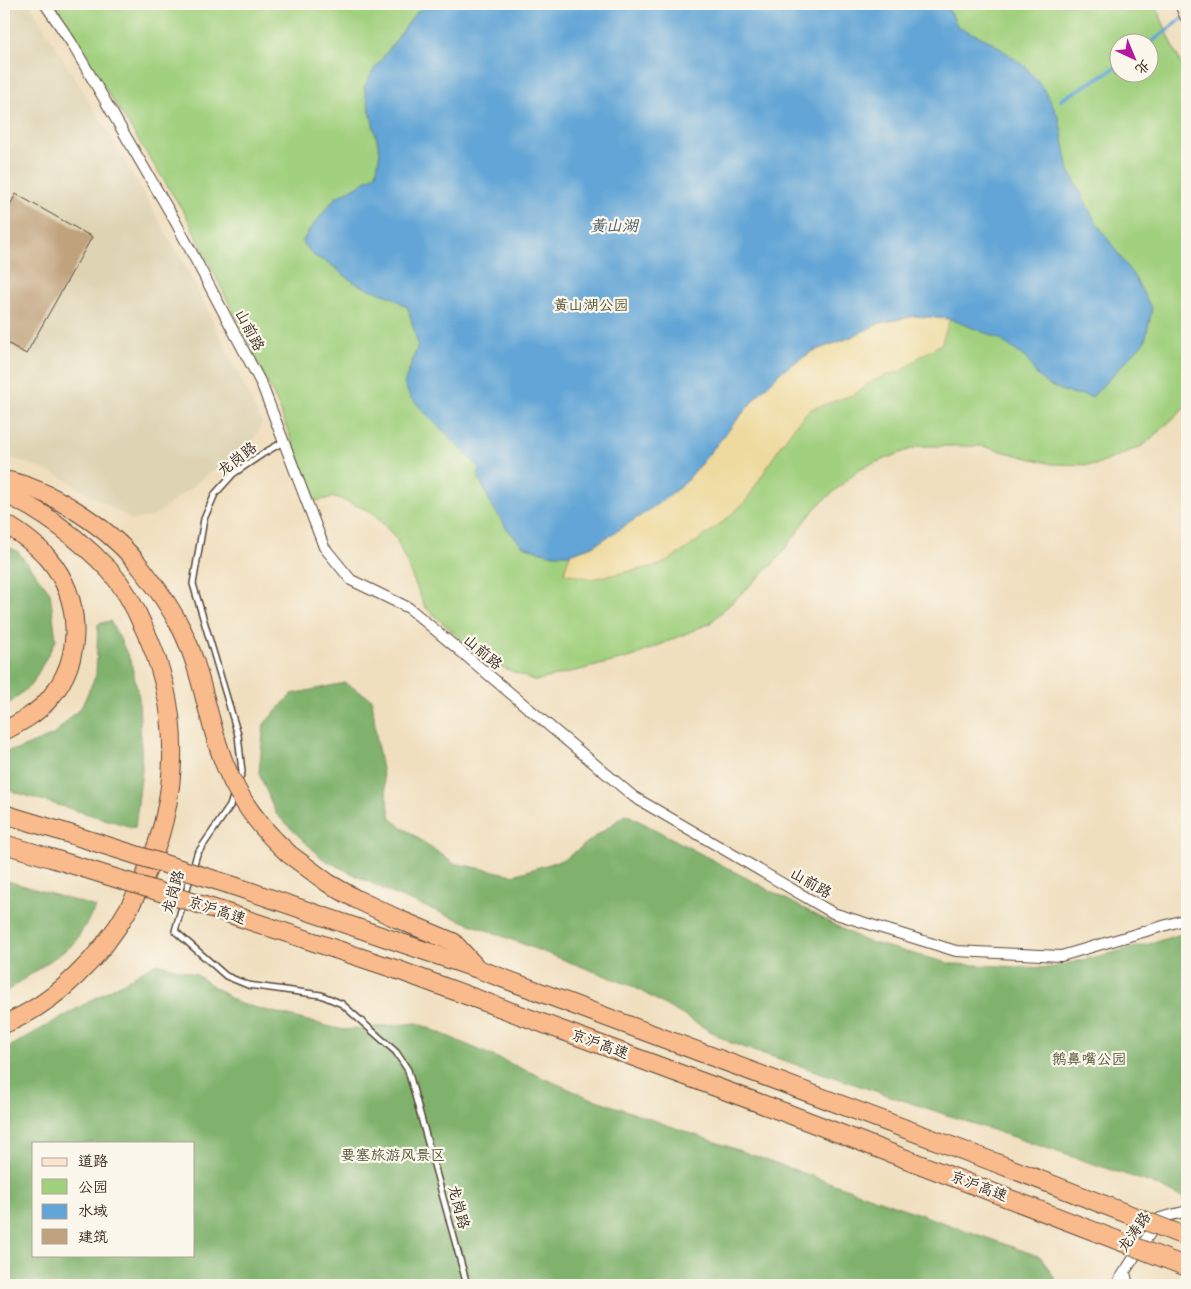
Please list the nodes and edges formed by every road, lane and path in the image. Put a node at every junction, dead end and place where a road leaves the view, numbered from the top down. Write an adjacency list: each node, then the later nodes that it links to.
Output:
1 (44, 4): 2 (street, 山前路)
2 (284, 442): 11 (street, 山前路); 19 (lane, 龙岗路)
3 (4, 480): 12 (highway, bridge)
4 (4, 493): 7 (highway)
5 (4, 505): 7 (highway)
6 (4, 522): 8 (highway)
7 (104, 573): 13 (highway, bridge); 14 (highway, bridge)
8 (4, 730)
9 (4, 814): 12 (highway, 京沪高速, bridge)
10 (4, 844): 17 (highway, 京沪高速, bridge)
11 (1187, 919)
12 (478, 969): 16 (highway, 京沪高速, bridge)
13 (4, 1013)
14 (4, 1024)
15 (1187, 1211): 18 (street, 龙涛路)
16 (1187, 1237)
17 (1187, 1267)
18 (1125, 1273): 20 (street, 龙涛路); 21 (street)
19 (467, 1285)
20 (1116, 1285)
21 (1128, 1285)

